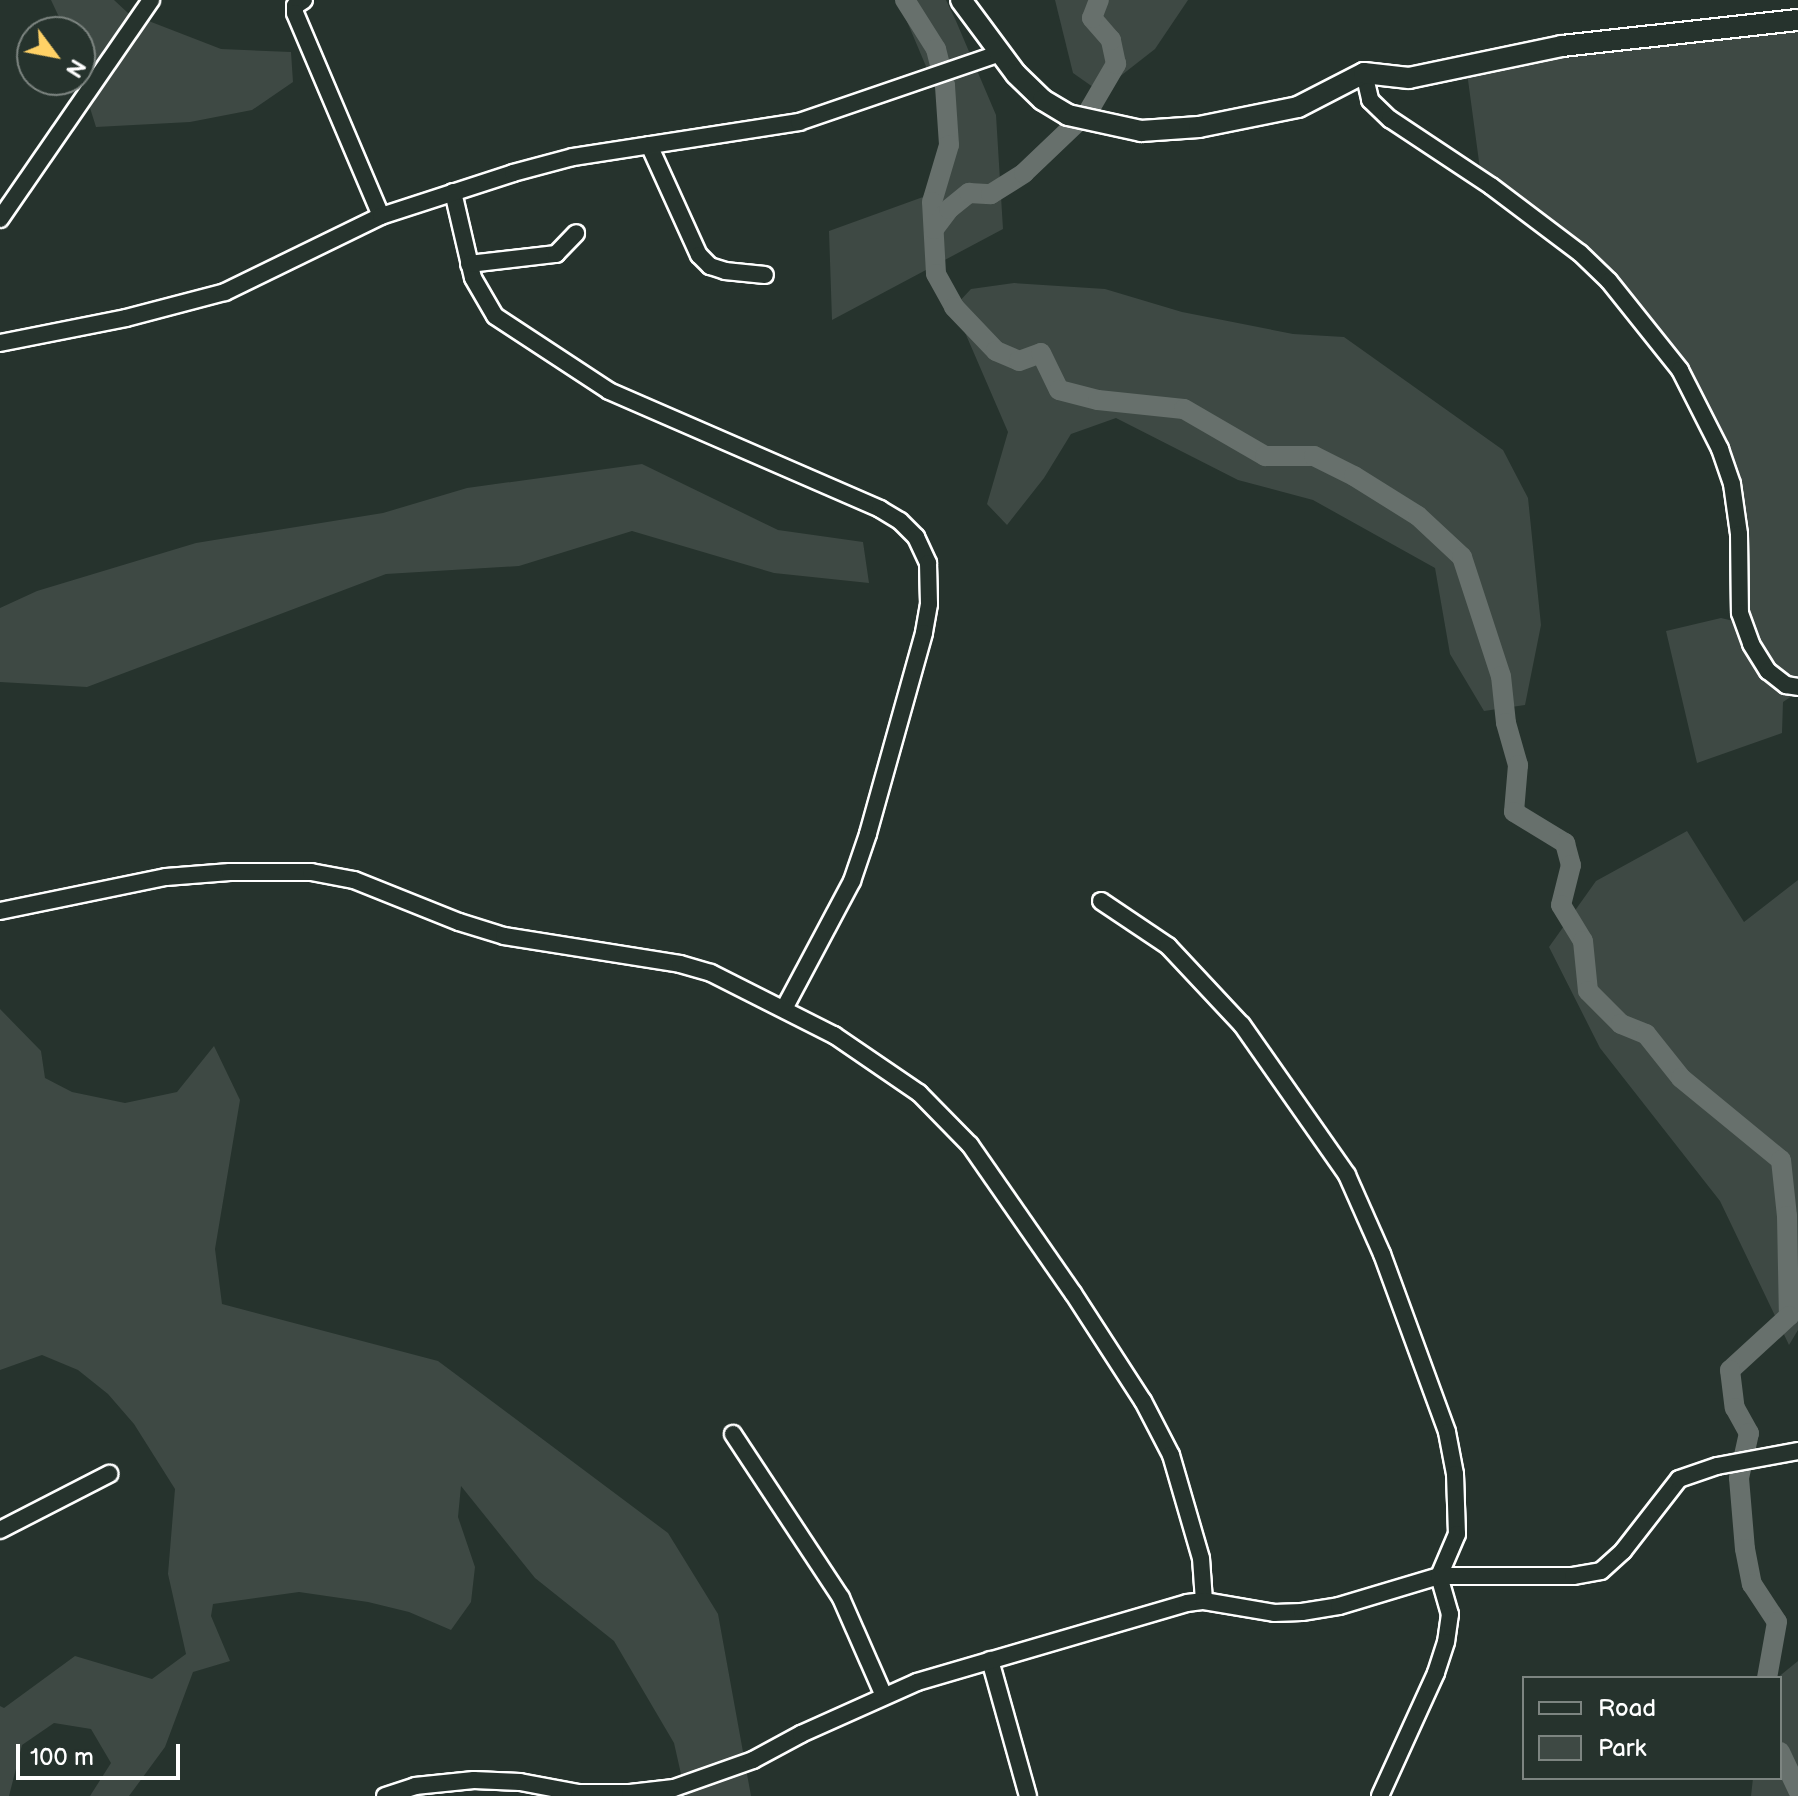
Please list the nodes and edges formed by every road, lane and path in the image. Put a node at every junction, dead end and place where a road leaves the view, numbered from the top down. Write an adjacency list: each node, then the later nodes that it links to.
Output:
1 (151, 0): 10 (street)
2 (304, 0): 9 (street)
3 (961, 0): 5 (main road)
4 (1798, 20): 6 (main road)
5 (1000, 53): 6 (main road); 7 (street)
6 (1364, 73): 15 (street)
7 (649, 145): 8 (street); 13 (street)
8 (453, 192): 9 (street); 12 (street)
9 (381, 216): 14 (street)
10 (0, 219)
11 (576, 233): 12 (street)
12 (469, 264): 18 (street)
13 (765, 275)
14 (0, 343)
15 (1798, 687)
16 (1101, 901): 23 (street)
17 (0, 911): 18 (street)
18 (784, 1009): 24 (street)
19 (733, 1434): 26 (street)
20 (1798, 1451): 23 (street)
21 (109, 1474): 22 (street)
22 (0, 1530)
23 (1439, 1576): 24 (street); 30 (street)
24 (1204, 1601): 25 (street)
25 (990, 1660): 26 (street); 29 (street)
26 (884, 1696): 27 (street)
27 (579, 1794): 28 (street)
28 (385, 1796)
29 (1028, 1796)
30 (1380, 1796)

